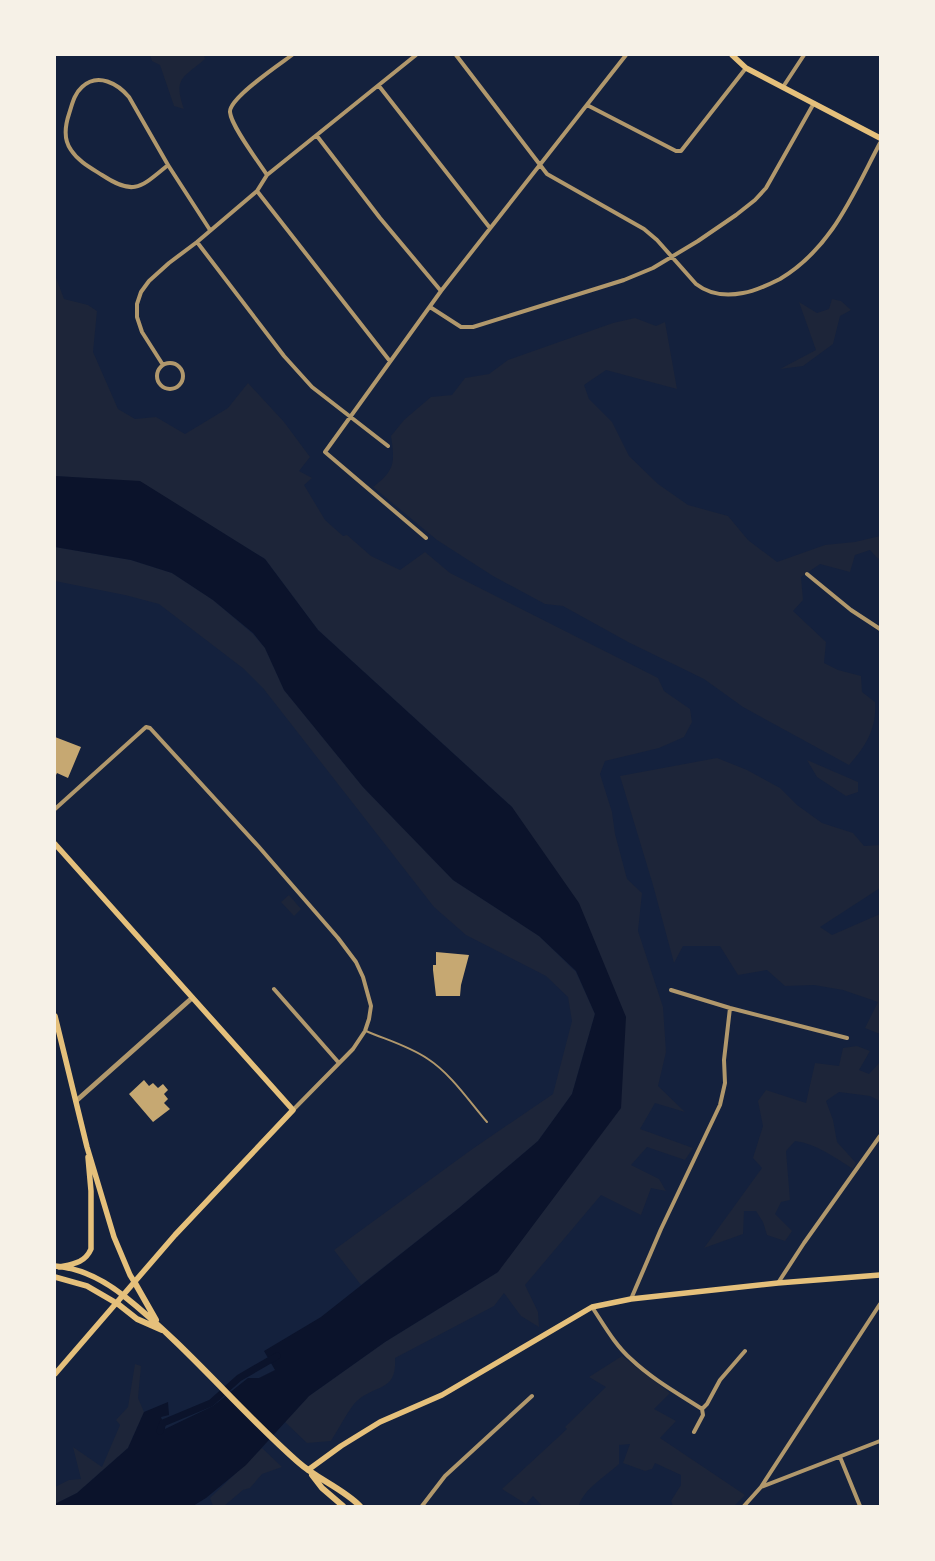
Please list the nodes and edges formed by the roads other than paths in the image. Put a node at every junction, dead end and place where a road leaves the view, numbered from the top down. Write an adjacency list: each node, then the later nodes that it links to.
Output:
1 (292, 55): 17 (street)
2 (416, 55): 8 (street)
3 (456, 55): 15 (street)
4 (626, 55): 11 (street)
5 (732, 55): 7 (main road)
6 (804, 55): 9 (street)
7 (746, 68): 9 (main road); 11 (street)
8 (379, 86): 12 (street); 19 (street)
9 (783, 87): 10 (main road)
10 (814, 103): 13 (main road); 22 (street)
11 (587, 105): 15 (street)
12 (317, 136): 17 (street); 23 (street)
13 (880, 138)
14 (880, 143): 22 (street)
15 (541, 164): 19 (street); 22 (street)
16 (168, 165): 16 (street); 20 (street)
17 (267, 175): 18 (street)
18 (257, 191): 20 (street); 25 (street)
19 (490, 228): 23 (street)
20 (210, 230): 21 (street)
21 (197, 242): 26 (street); 27 (street)
22 (672, 256): 24 (street)
23 (441, 291): 24 (street)
24 (430, 307): 25 (street)
25 (390, 360): 27 (street)
26 (163, 365): 26 (street)
27 (350, 417): 28 (street); 29 (street)
28 (388, 446)
29 (426, 538)
30 (808, 574): 31 (street)
31 (880, 629)
32 (55, 809): 42 (street)
33 (55, 844): 35 (main road)
34 (55, 851): 35 (main road)
35 (65, 855): 38 (main road)
36 (274, 989): 44 (street)
37 (671, 990): 39 (street)
38 (192, 998): 45 (street); 46 (main road)
39 (730, 1008): 43 (street); 56 (street)
40 (55, 1016): 41 (main road)
41 (56, 1028): 45 (main road)
42 (365, 1031): 44 (street); 47 (lane)
43 (847, 1038)
44 (339, 1063): 46 (street)
45 (76, 1101): 49 (main road)
46 (293, 1110): 53 (main road)
47 (487, 1122)
48 (880, 1136): 54 (street)
49 (87, 1147): 50 (main road); 53 (main road)
50 (57, 1266): 55 (main road)
51 (880, 1275): 54 (main road)
52 (55, 1277): 57 (main road)
53 (135, 1282): 55 (main road); 60 (main road)
54 (778, 1283): 56 (main road)
55 (124, 1296): 57 (main road); 60 (main road)
56 (632, 1299): 59 (main road)
57 (118, 1304): 61 (main road); 63 (main road)
58 (880, 1304): 71 (street)
59 (592, 1308): 65 (street); 69 (main road)
60 (158, 1324): 61 (main road)
61 (163, 1330): 69 (main road)
62 (745, 1351): 65 (street)
63 (55, 1374)
64 (532, 1396): 75 (street)
65 (702, 1409): 66 (street)
66 (694, 1432)
67 (880, 1441): 68 (street)
68 (840, 1457): 71 (street); 77 (street)
69 (308, 1470): 70 (main road); 72 (main road)
70 (333, 1485): 72 (main road); 74 (main road)
71 (761, 1487): 76 (street)
72 (327, 1492): 73 (main road)
73 (343, 1506)
74 (360, 1506)
75 (422, 1506)
76 (744, 1506)
77 (860, 1506)

